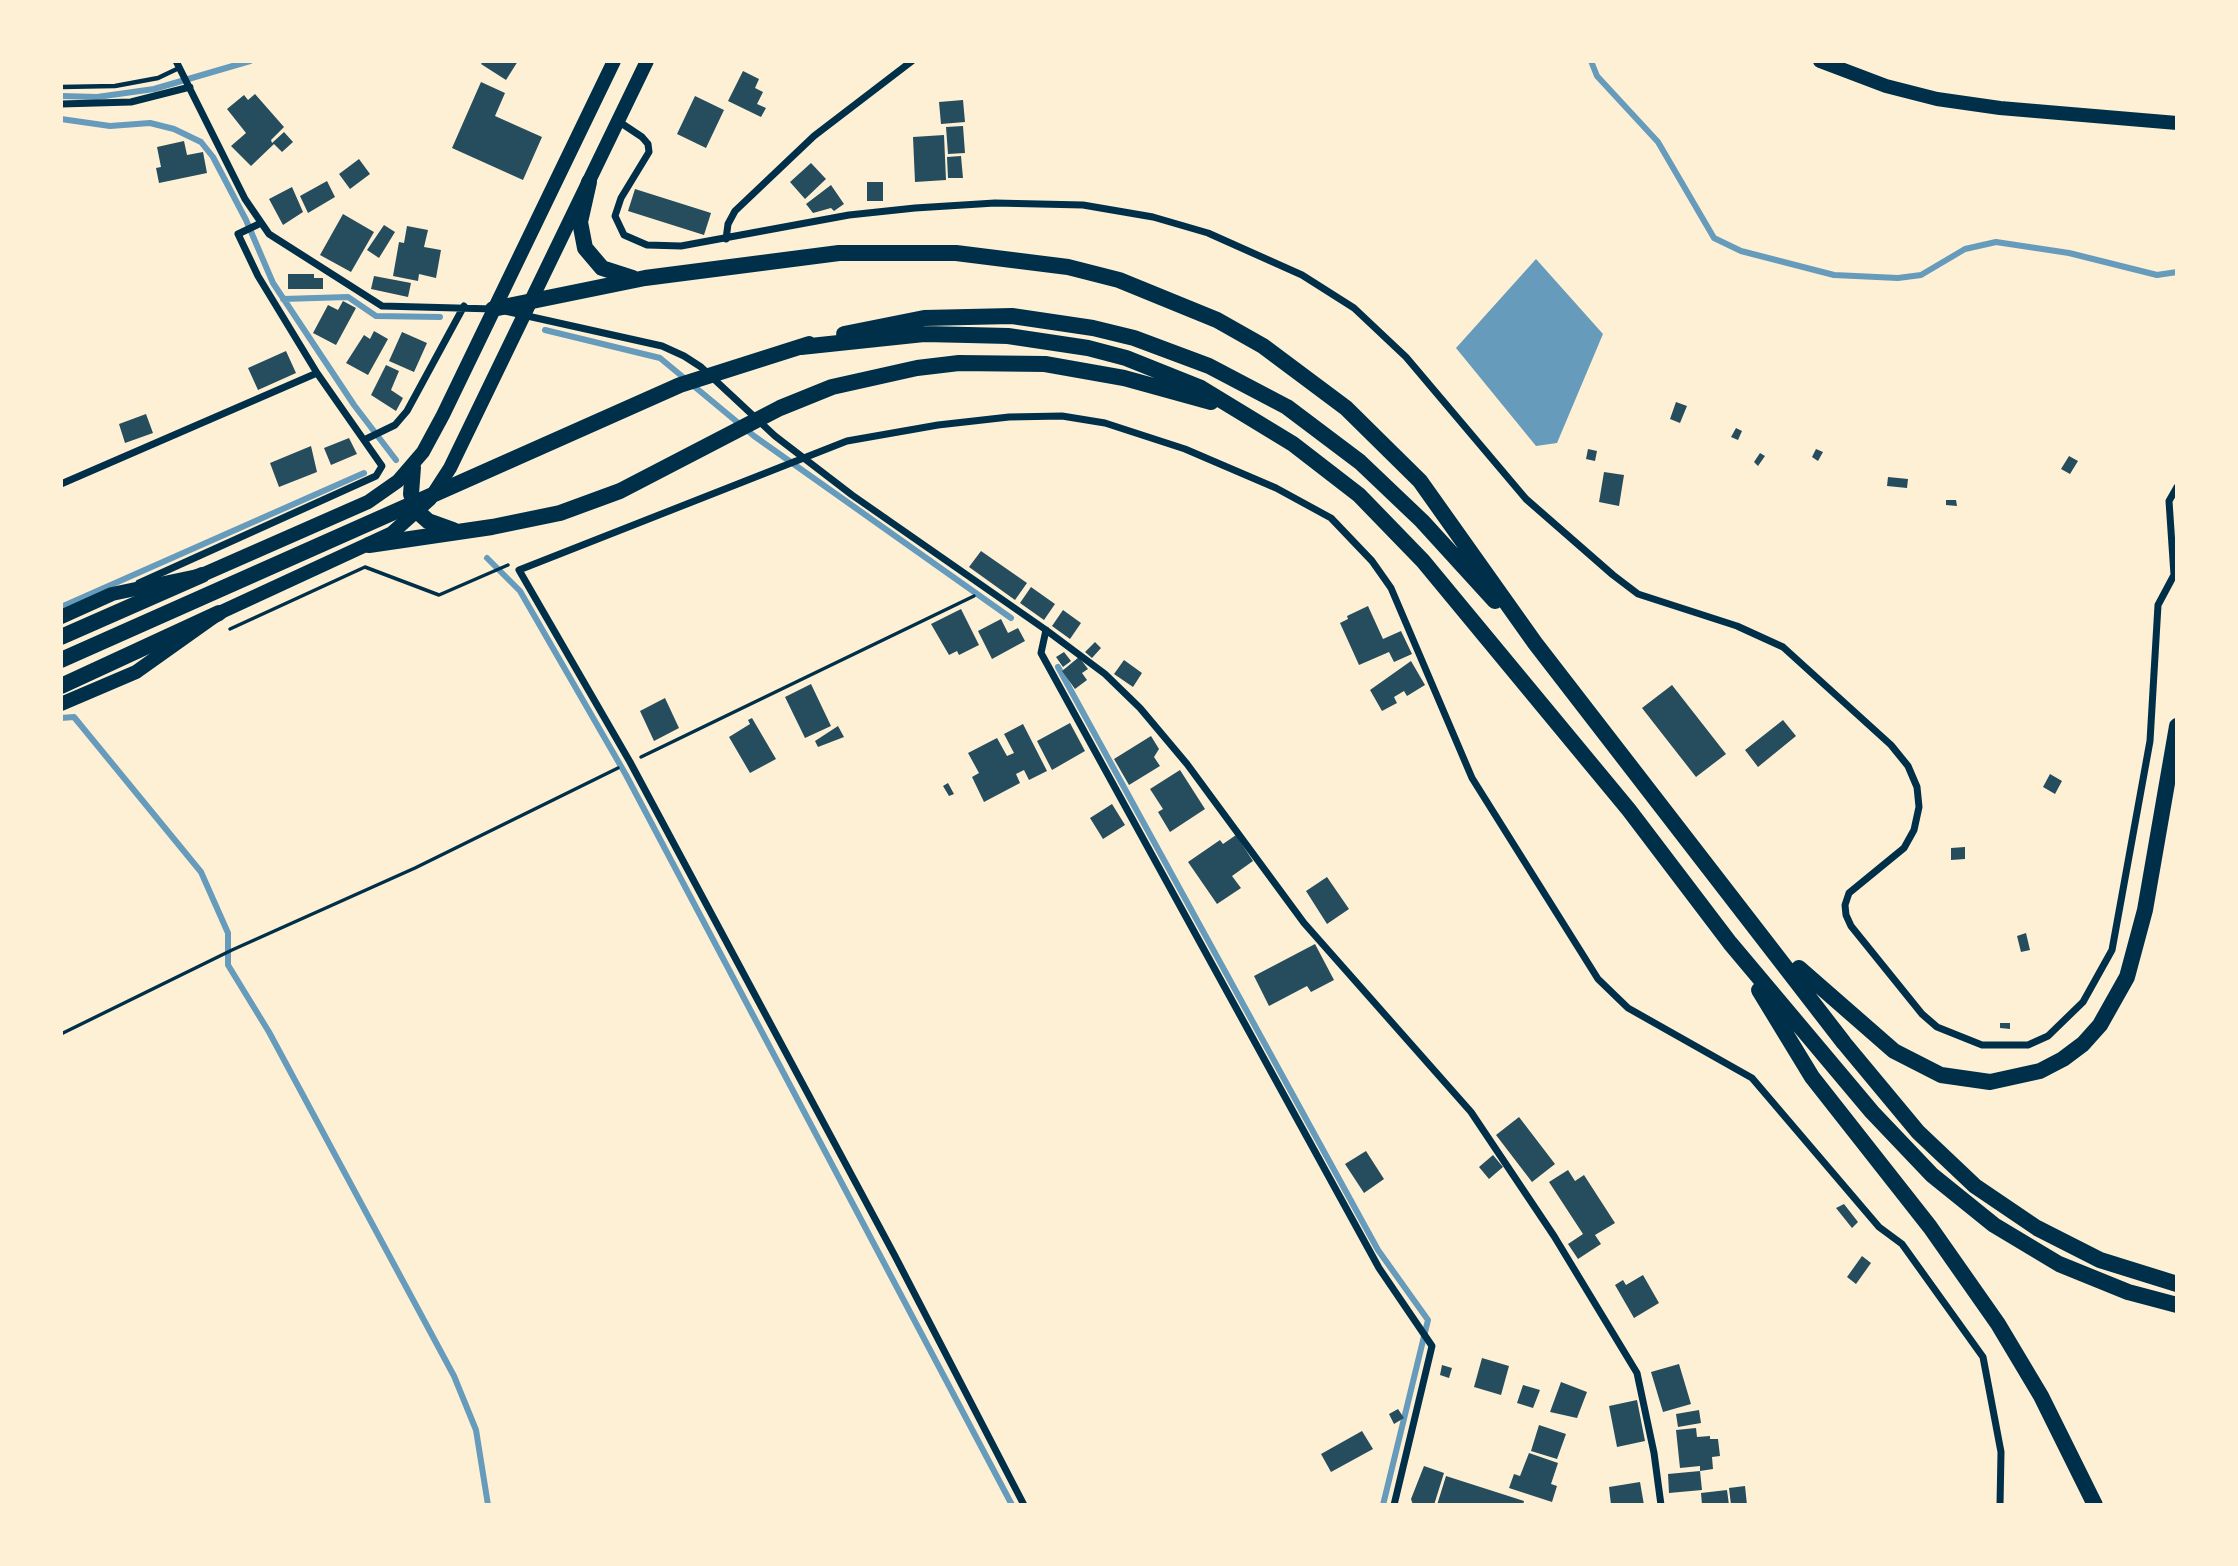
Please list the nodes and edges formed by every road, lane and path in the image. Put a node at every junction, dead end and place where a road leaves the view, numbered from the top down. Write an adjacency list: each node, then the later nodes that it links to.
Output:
1 (614, 61): 17 (main road)
2 (647, 61): 9 (main road)
3 (912, 61): 13 (street)
4 (1820, 61): 10 (main road)
5 (177, 65): 6 (lane); 7 (street)
6 (61, 86)
7 (190, 87): 8 (street); 12 (street)
8 (61, 104)
9 (618, 121): 11 (main road); 13 (street)
10 (2177, 123)
11 (589, 182): 14 (highway); 16 (main road)
12 (256, 225): 15 (street); 19 (street)
13 (726, 239): 25 (street)
14 (645, 278): 16 (highway); 38 (highway)
15 (464, 306): 17 (street); 21 (street)
16 (529, 307): 17 (highway); 22 (street); 26 (main road)
17 (493, 309): 23 (main road)
18 (801, 346): 20 (highway); 38 (highway); 39 (highway)
19 (317, 373): 21 (street); 24 (street)
20 (1259, 421): 27 (highway); 46 (highway)
21 (372, 437): 31 (street)
22 (799, 458): 35 (street); 43 (street); 53 (street)
23 (413, 467): 26 (highway); 30 (main road)
24 (61, 484)
25 (2177, 487)
26 (418, 512): 27 (highway); 28 (main road)
27 (459, 531): 28 (highway)
28 (369, 545): 33 (main road)
29 (501, 566): 36 (path)
30 (202, 575): 31 (main road); 37 (highway)
31 (113, 594): 34 (main road)
32 (974, 597): 43 (path)
33 (219, 613): 40 (highway); 41 (main road)
34 (61, 617)
35 (1046, 630): 51 (street); 52 (street)
36 (220, 633)
37 (61, 637)
38 (1535, 643): 45 (highway)
39 (61, 660)
40 (61, 686)
41 (61, 704)
42 (2177, 726): 45 (highway)
43 (630, 762): 50 (street)
44 (619, 767): 47 (path)
45 (1753, 921): 48 (highway)
46 (1730, 943): 49 (highway); 54 (highway)
47 (61, 1034)
48 (2177, 1284)
49 (2177, 1306)
50 (1024, 1505)
51 (1394, 1505)
52 (1661, 1505)
53 (2000, 1505)
54 (2095, 1505)

